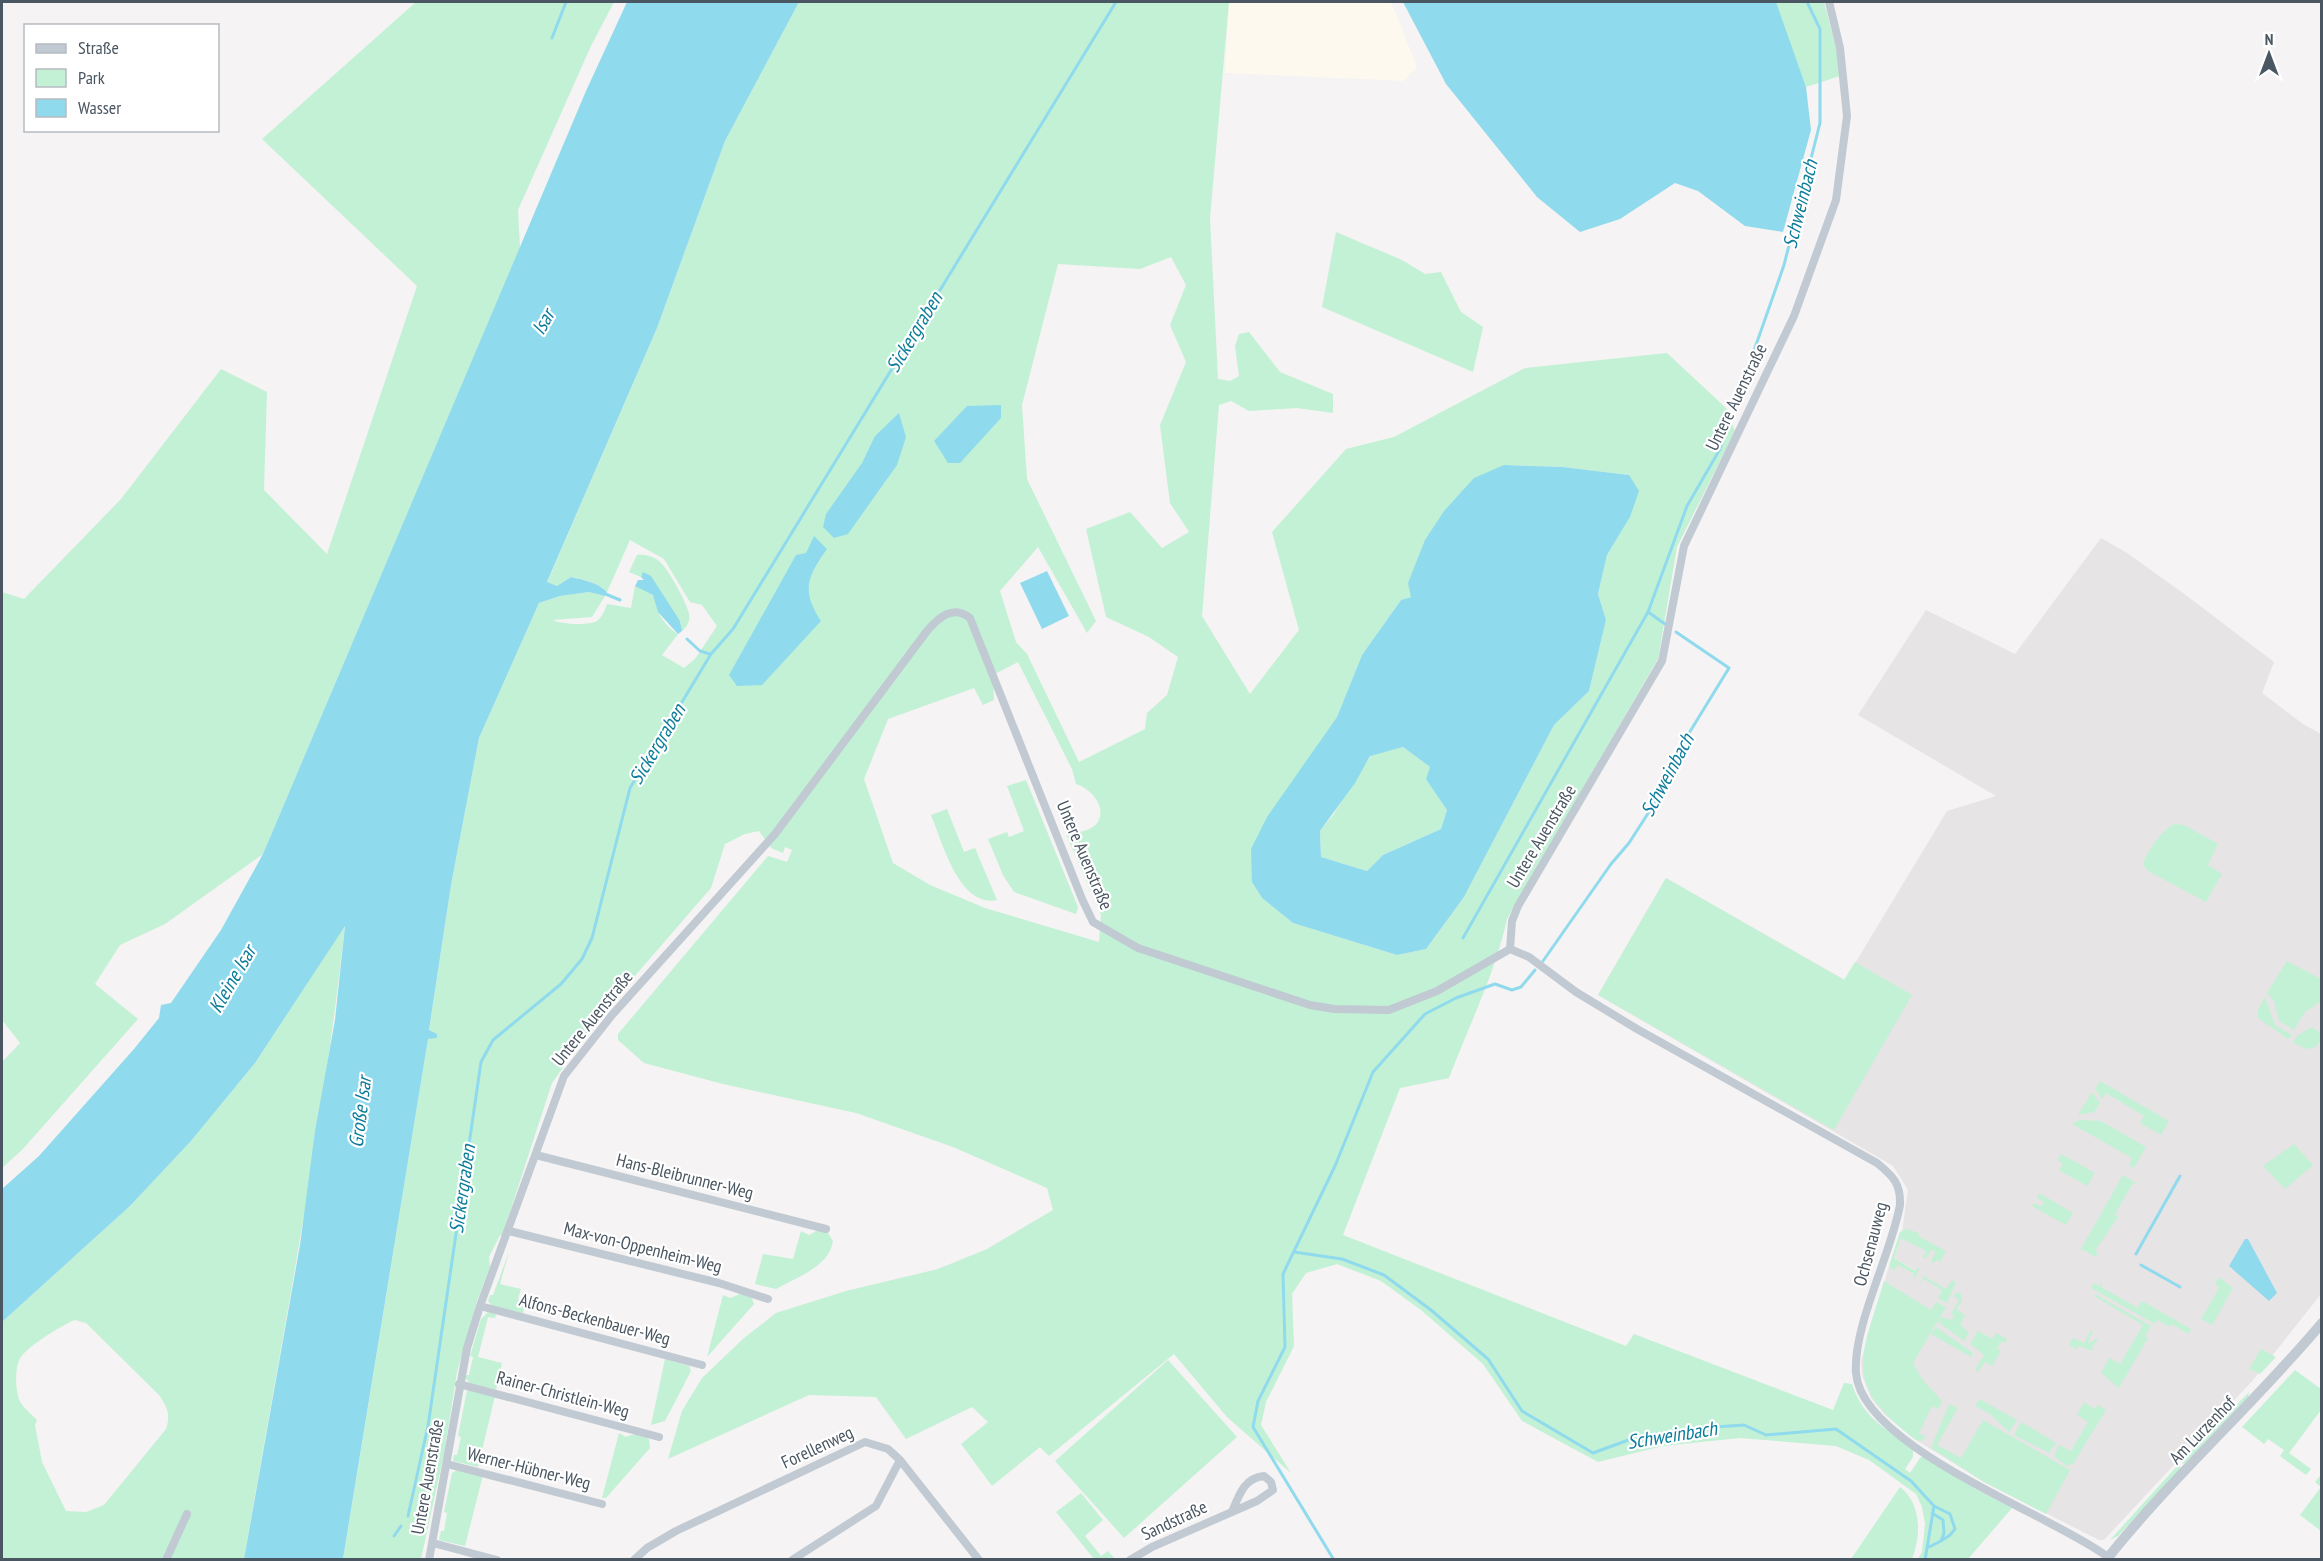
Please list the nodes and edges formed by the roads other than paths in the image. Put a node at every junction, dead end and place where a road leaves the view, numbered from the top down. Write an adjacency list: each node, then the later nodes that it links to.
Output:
1 (1829, 2): 2 (street, Untere Auenstraße)
2 (1510, 949): 3 (street, Untere Auenstraße); 18 (street, Ochsenauweg)
3 (536, 1155): 4 (street, Hans-Bleibrunner-Weg); 5 (street, Untere Auenstraße)
4 (826, 1229)
5 (509, 1231): 6 (street, Max-von-Oppenheim-Weg); 7 (street, Untere Auenstraße)
6 (768, 1299)
7 (480, 1305): 9 (street, Alfons-Beckenbauer-Weg); 10 (street, Untere Auenstraße)
8 (2322, 1323): 18 (street, Am Lurzenhof)
9 (702, 1365)
10 (459, 1384): 11 (street, Rainer-Christlein-Weg); 13 (street, Untere Auenstraße)
11 (659, 1437)
12 (900, 1460): 22 (street, Forellenweg); 23 (street); 24 (street, Forellenweg)
13 (447, 1464): 14 (street, Werner-Hübner-Weg); 17 (street, Untere Auenstraße)
14 (602, 1504)
15 (1232, 1512): 15 (street, Sandstraße); 25 (street, Sandstraße)
16 (187, 1514): 19 (street)
17 (432, 1543): 20 (street, Untere Auenstraße); 21 (street)
18 (2107, 1558)
19 (166, 1560)
20 (429, 1560)
21 (497, 1560)
22 (634, 1560)
23 (792, 1560)
24 (979, 1560)
25 (1130, 1560)

